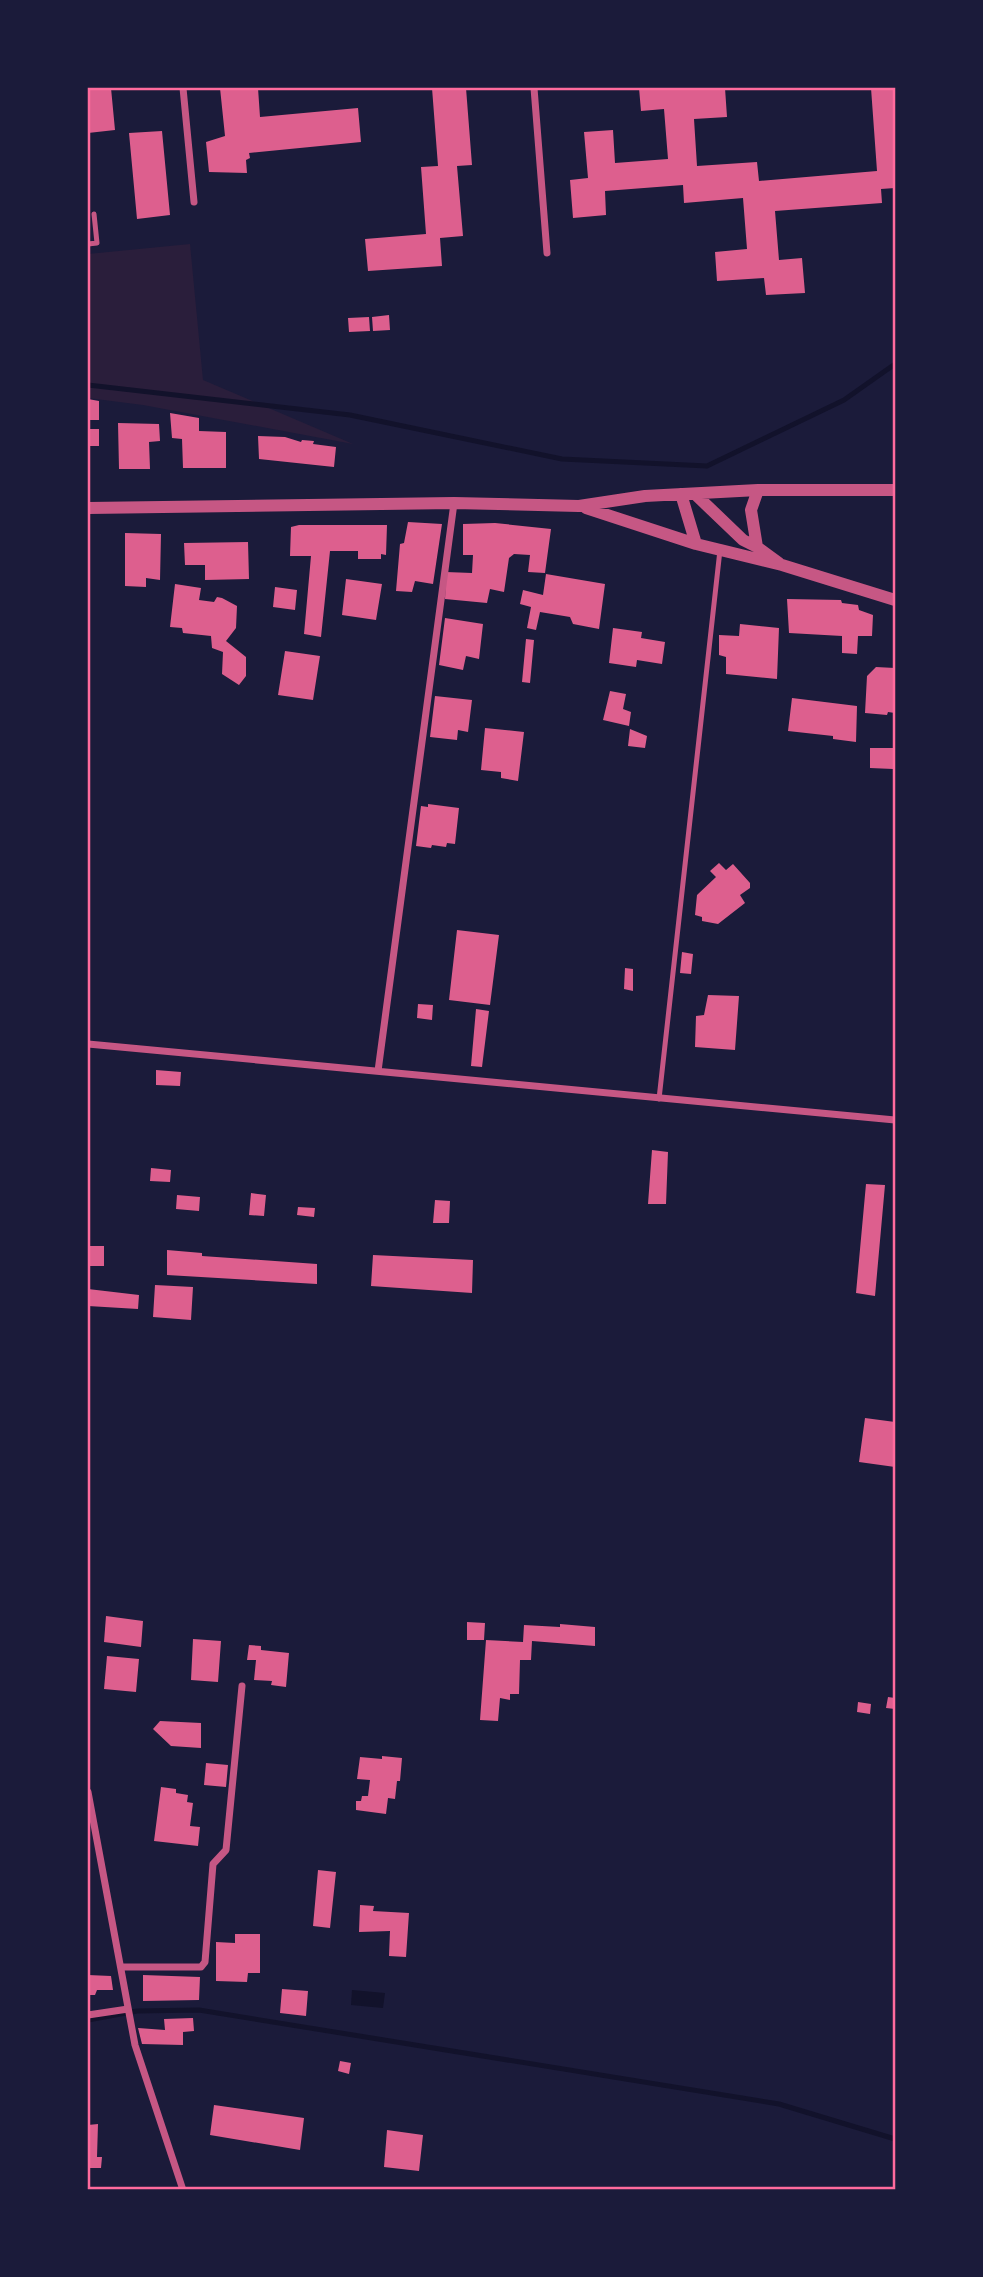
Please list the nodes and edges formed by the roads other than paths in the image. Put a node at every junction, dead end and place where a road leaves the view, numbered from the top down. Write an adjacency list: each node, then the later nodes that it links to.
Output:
1 (183, 88): 3 (street)
2 (534, 88): 6 (street)
3 (194, 202)
4 (94, 214): 5 (lane)
5 (88, 244)
6 (547, 253)
7 (758, 490): 8 (street); 10 (street); 15 (street)
8 (895, 490)
9 (681, 494): 10 (street); 12 (street); 14 (street)
10 (695, 494): 15 (street)
11 (454, 503): 12 (street); 13 (street); 20 (street)
12 (579, 506): 14 (street)
13 (88, 508)
14 (696, 544): 16 (street)
15 (757, 547): 17 (street)
16 (720, 550): 17 (street); 21 (lane)
17 (782, 565): 18 (street)
18 (895, 600)
19 (88, 1044): 20 (street)
20 (378, 1071): 21 (street)
21 (659, 1099): 22 (street)
22 (895, 1120)
23 (242, 1686): 25 (street)
24 (88, 1792): 25 (street)
25 (121, 1967): 26 (street)
26 (128, 2009): 27 (street); 28 (street)
27 (88, 2015)
28 (183, 2189)

